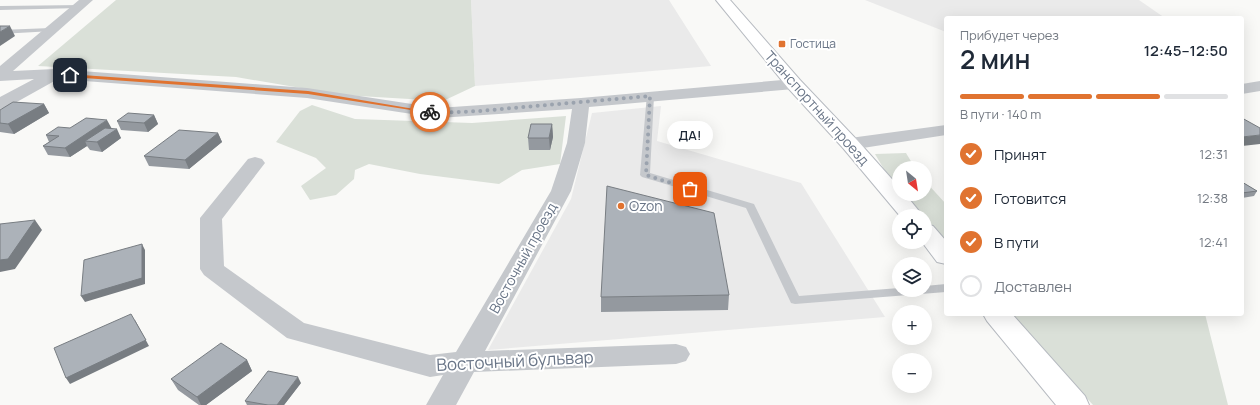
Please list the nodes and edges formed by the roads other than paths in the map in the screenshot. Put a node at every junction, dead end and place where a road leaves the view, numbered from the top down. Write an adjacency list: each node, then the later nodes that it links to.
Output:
1 (723, 0): 8 (main road, Транспортный проезд)
2 (83, 3): 3 (lane); 4 (street)
3 (0, 8)
4 (51, 30): 5 (lane); 7 (street)
5 (0, 32)
6 (55, 74): 7 (street); 12 (street); 13 (street)
7 (0, 75)
8 (794, 84): 11 (street); 15 (main road, Транспортный проезд)
9 (1260, 86): 10 (street)
10 (1244, 89)
11 (650, 96): 12 (street); 22 (lane)
12 (582, 103): 25 (street, Восточный проезд)
13 (0, 104)
14 (944, 130): 15 (street)
15 (850, 144): 17 (main road, Транспортный проезд)
16 (254, 163): 25 (street, Восточный бульвар)
17 (906, 209)
18 (932, 239): 19 (main road)
19 (944, 254)
20 (944, 288): 21 (lane)
21 (932, 289)
22 (892, 292)
23 (998, 316): 27 (main road)
24 (676, 354): 25 (street, Восточный бульвар)
25 (465, 362): 26 (street, Восточный проезд)
26 (441, 405)
27 (1074, 405)

